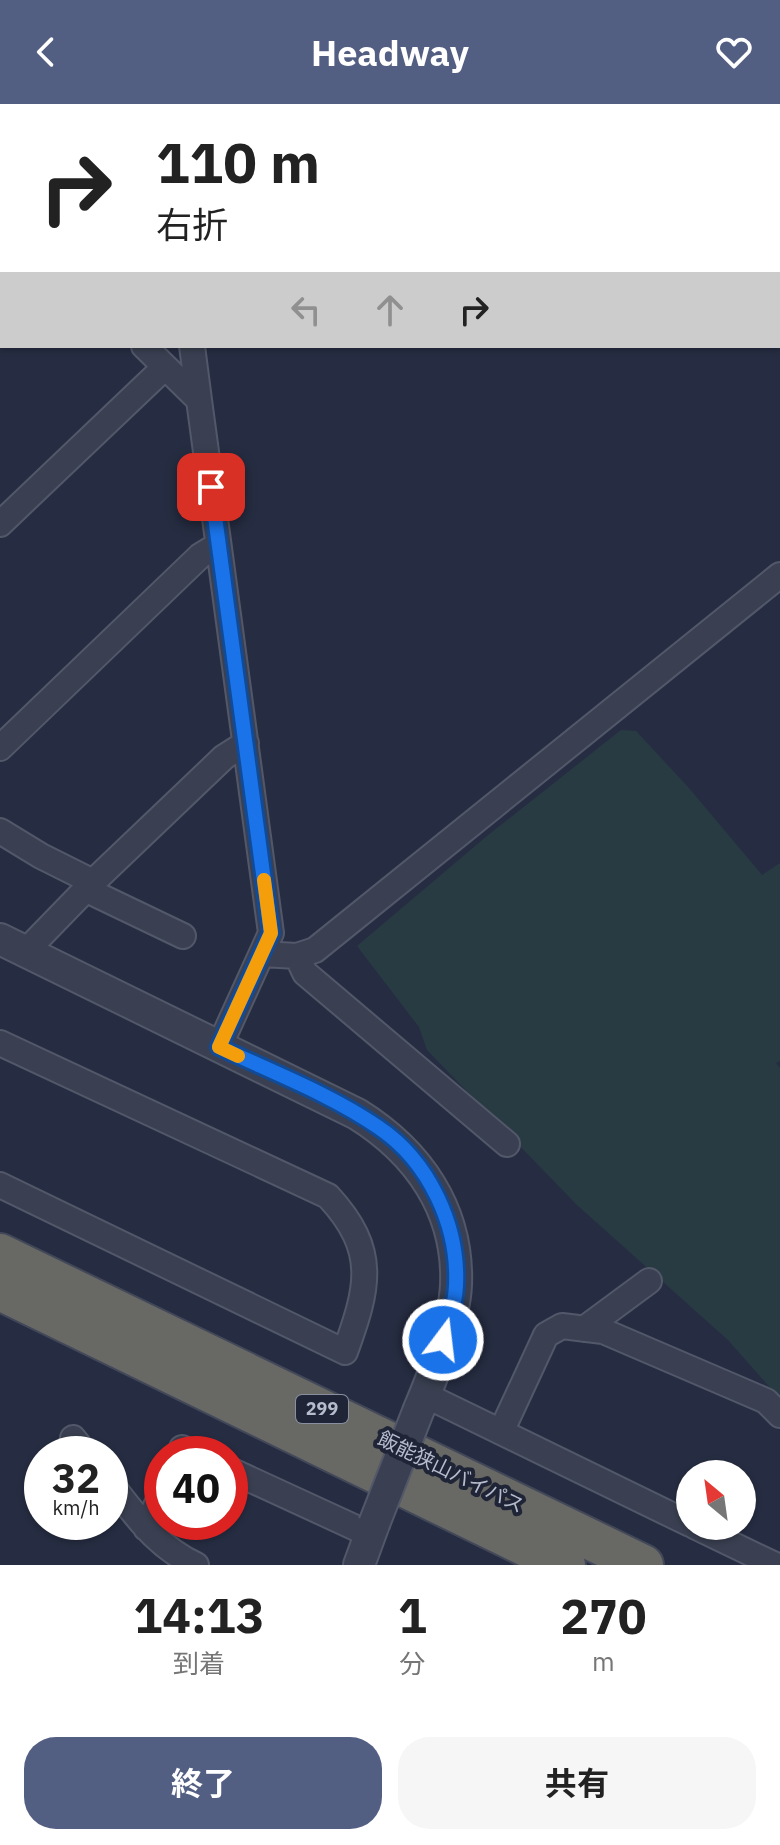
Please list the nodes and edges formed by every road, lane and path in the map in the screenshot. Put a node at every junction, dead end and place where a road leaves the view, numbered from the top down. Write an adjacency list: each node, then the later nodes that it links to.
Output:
1 (146, 348): 3 (street)
2 (192, 348): 4 (street)
3 (165, 367): 4 (street); 5 (street)
4 (199, 400): 6 (street)
5 (0, 524)
6 (218, 545): 8 (street); 9 (street)
7 (780, 575): 15 (street)
8 (246, 743): 11 (street); 14 (street)
9 (0, 748)
10 (0, 831): 11 (street)
11 (90, 886): 12 (street); 13 (street)
12 (183, 936)
13 (13, 945): 17 (street)
14 (262, 954): 15 (street); 17 (street)
15 (297, 956): 18 (street)
16 (0, 1043): 19 (street)
17 (219, 1047): 24 (street)
18 (507, 1144)
19 (0, 1185)
20 (0, 1254): 37 (highway, 飯能狭山バイパス / 299)
21 (649, 1281): 23 (street)
22 (0, 1290): 36 (highway, 飯能狭山バイパス / 299)
23 (584, 1329): 25 (street); 26 (street)
24 (422, 1402): 26 (street); 31 (street, bridge)
25 (780, 1415)
26 (501, 1432): 29 (street)
27 (248, 1478): 31 (street)
28 (128, 1506): 30 (street)
29 (676, 1517)
30 (144, 1526)
31 (372, 1530): 35 (street)
32 (158, 1540): 34 (street)
33 (723, 1540): 38 (street)
34 (196, 1565)
35 (359, 1565)
36 (565, 1565)
37 (643, 1565)
38 (775, 1565)

